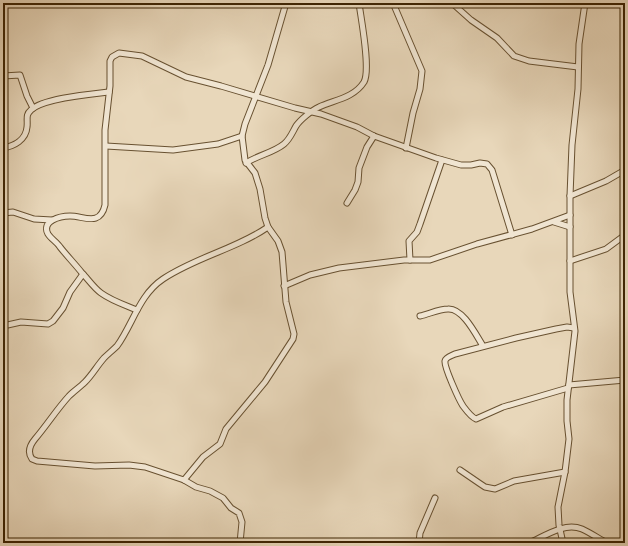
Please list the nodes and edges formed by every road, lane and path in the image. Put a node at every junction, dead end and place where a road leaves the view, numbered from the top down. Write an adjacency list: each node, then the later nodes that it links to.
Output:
1 (286, 3): 9 (street)
2 (359, 3): 11 (street)
3 (393, 3): 16 (street)
4 (452, 3): 6 (street)
5 (584, 3): 6 (street)
6 (578, 67): 20 (street)
7 (3, 76): 10 (street)
8 (109, 92): 9 (street); 10 (street); 14 (street)
9 (255, 97): 11 (street); 12 (street)
10 (33, 108): 15 (street)
11 (311, 112): 13 (street); 18 (street)
12 (242, 136): 14 (street); 18 (street)
13 (374, 136): 16 (street); 21 (street)
14 (106, 146): 24 (street)
15 (3, 148)
16 (406, 148): 17 (street)
17 (442, 160): 28 (street); 30 (street)
18 (246, 163): 26 (street)
19 (625, 170): 20 (street)
20 (570, 196): 23 (street)
21 (347, 203)
22 (3, 213): 24 (street)
23 (570, 215): 25 (street); 27 (street)
24 (52, 220): 32 (street)
25 (554, 222): 27 (street); 28 (street)
26 (268, 227): 33 (street); 34 (street)
27 (570, 227): 31 (street)
28 (512, 235): 30 (street)
29 (625, 235): 31 (street)
30 (410, 260): 33 (street)
31 (570, 261): 37 (street)
32 (83, 274): 34 (street); 36 (street)
33 (284, 286): 43 (street)
34 (137, 310): 43 (street)
35 (420, 316): 38 (street)
36 (3, 326)
37 (574, 328): 38 (street); 40 (street)
38 (483, 346): 40 (street)
39 (625, 380): 40 (street)
40 (568, 387): 42 (street)
41 (460, 470): 42 (street)
42 (565, 472): 45 (street)
43 (184, 480): 46 (street)
44 (435, 498): 47 (street)
45 (560, 529): 48 (street); 49 (street); 50 (street)
46 (240, 543)
47 (419, 543)
48 (529, 543)
49 (563, 543)
50 (610, 543)
51 (621, 543): 52 (street)
52 (625, 543)

